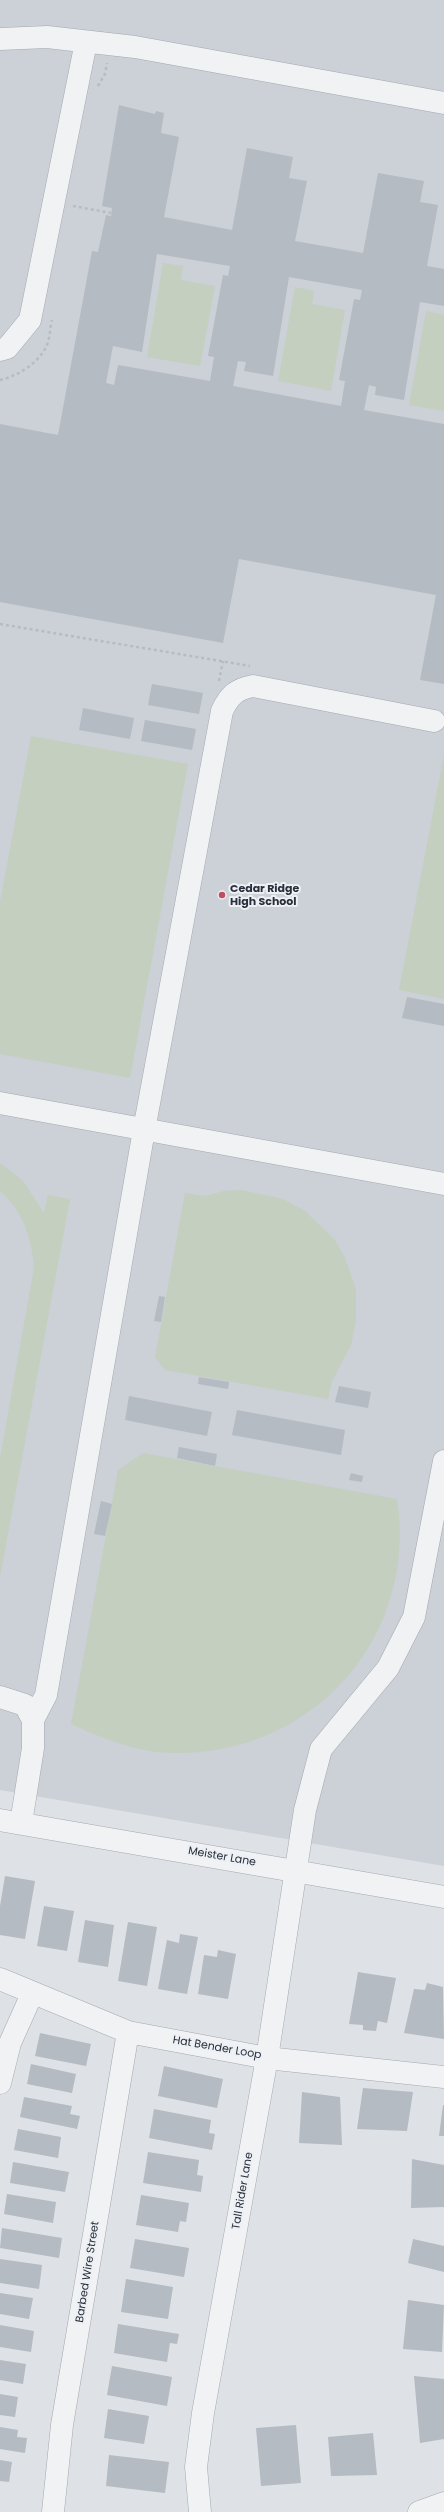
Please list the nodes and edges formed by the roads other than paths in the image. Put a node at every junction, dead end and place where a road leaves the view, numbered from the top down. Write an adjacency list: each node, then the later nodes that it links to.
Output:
1 (0, 39): 2 (street)
2 (86, 42): 3 (street); 4 (street)
3 (444, 102)
4 (0, 350)
5 (434, 721): 7 (street)
6 (0, 1103): 7 (street)
7 (144, 1130): 8 (street); 11 (street)
8 (444, 1184)
9 (444, 1461): 13 (street, Tall Rider Lane)
10 (0, 1697): 11 (street)
11 (33, 1720): 12 (street)
12 (10, 1822): 13 (street, Meister Lane)
13 (295, 1870): 14 (street, Meister Lane); 18 (street, Tall Rider Lane)
14 (444, 1897)
15 (0, 1979): 16 (street, Hat Bender Loop)
16 (32, 1994): 17 (street, Hat Bender Loop); 20 (street)
17 (128, 2032): 18 (street, Hat Bender Loop); 22 (street, Barbed Wire Street)
18 (267, 2058): 19 (street, Hat Bender Loop); 23 (street, Tall Rider Lane)
19 (444, 2077)
20 (0, 2083)
21 (444, 2503): 24 (street)
22 (53, 2512)
23 (200, 2512)
24 (420, 2512)

